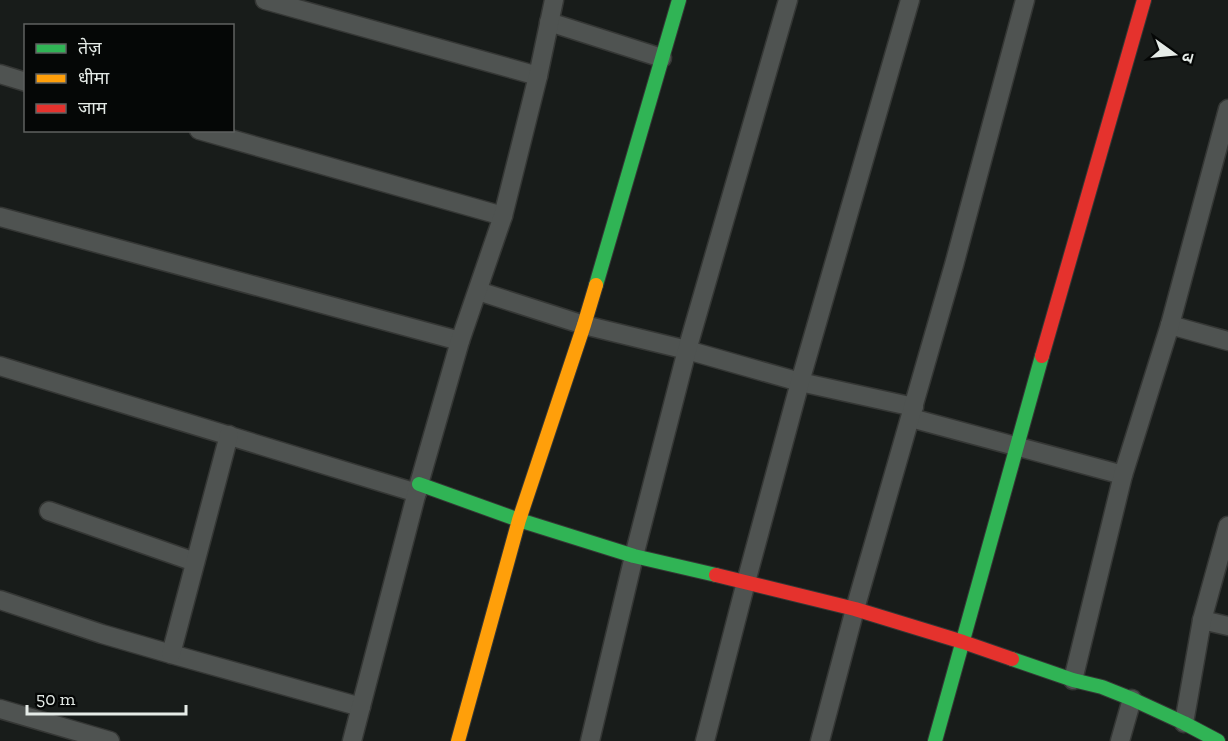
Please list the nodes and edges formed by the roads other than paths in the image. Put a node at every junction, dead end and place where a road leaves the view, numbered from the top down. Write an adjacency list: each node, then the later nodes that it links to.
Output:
1 (265, 0): 11 (street)
2 (554, 0): 8 (street)
3 (679, 0): 9 (street)
4 (788, 0): 22 (street)
5 (910, 0): 24 (street)
6 (1025, 0): 25 (street)
7 (1144, 0): 27 (street)
8 (549, 22): 9 (street); 11 (street)
9 (662, 58): 18 (street)
10 (0, 74): 12 (street)
11 (538, 76): 15 (street)
12 (24, 81)
13 (1228, 109): 19 (street)
14 (206, 132): 15 (street)
15 (503, 216): 17 (street)
16 (0, 217): 20 (street)
17 (478, 291): 18 (street); 20 (street)
18 (584, 325): 22 (street); 31 (street)
19 (1170, 326): 21 (street); 28 (street)
20 (460, 340): 29 (street)
21 (1228, 341)
22 (687, 350): 24 (street); 33 (street)
23 (0, 366): 26 (street)
24 (800, 382): 25 (street); 35 (street)
25 (912, 413): 27 (street); 37 (street)
26 (229, 435): 29 (street); 34 (street)
27 (1016, 445): 28 (street); 40 (street)
28 (1124, 476): 42 (street)
29 (418, 489): 31 (street); 44 (street)
30 (48, 511): 34 (street)
31 (519, 520): 33 (street); 49 (street)
32 (1228, 526): 38 (street)
33 (634, 556): 35 (street); 50 (street)
34 (195, 562): 41 (street)
35 (746, 582): 37 (street); 51 (street)
36 (0, 600): 41 (street)
37 (855, 609): 40 (street); 52 (street)
38 (1202, 620): 39 (street); 46 (street)
39 (1228, 626)
40 (963, 642): 42 (street); 53 (street)
41 (171, 654): 44 (street)
42 (1073, 680): 43 (street)
43 (1132, 699): 46 (street); 54 (street)
44 (362, 707): 48 (street)
45 (0, 709): 47 (street)
46 (1184, 723): 55 (street)
47 (110, 741)
48 (352, 741)
49 (458, 741)
50 (590, 741)
51 (705, 741)
52 (820, 741)
53 (935, 741)
54 (1120, 741)
55 (1218, 741)

